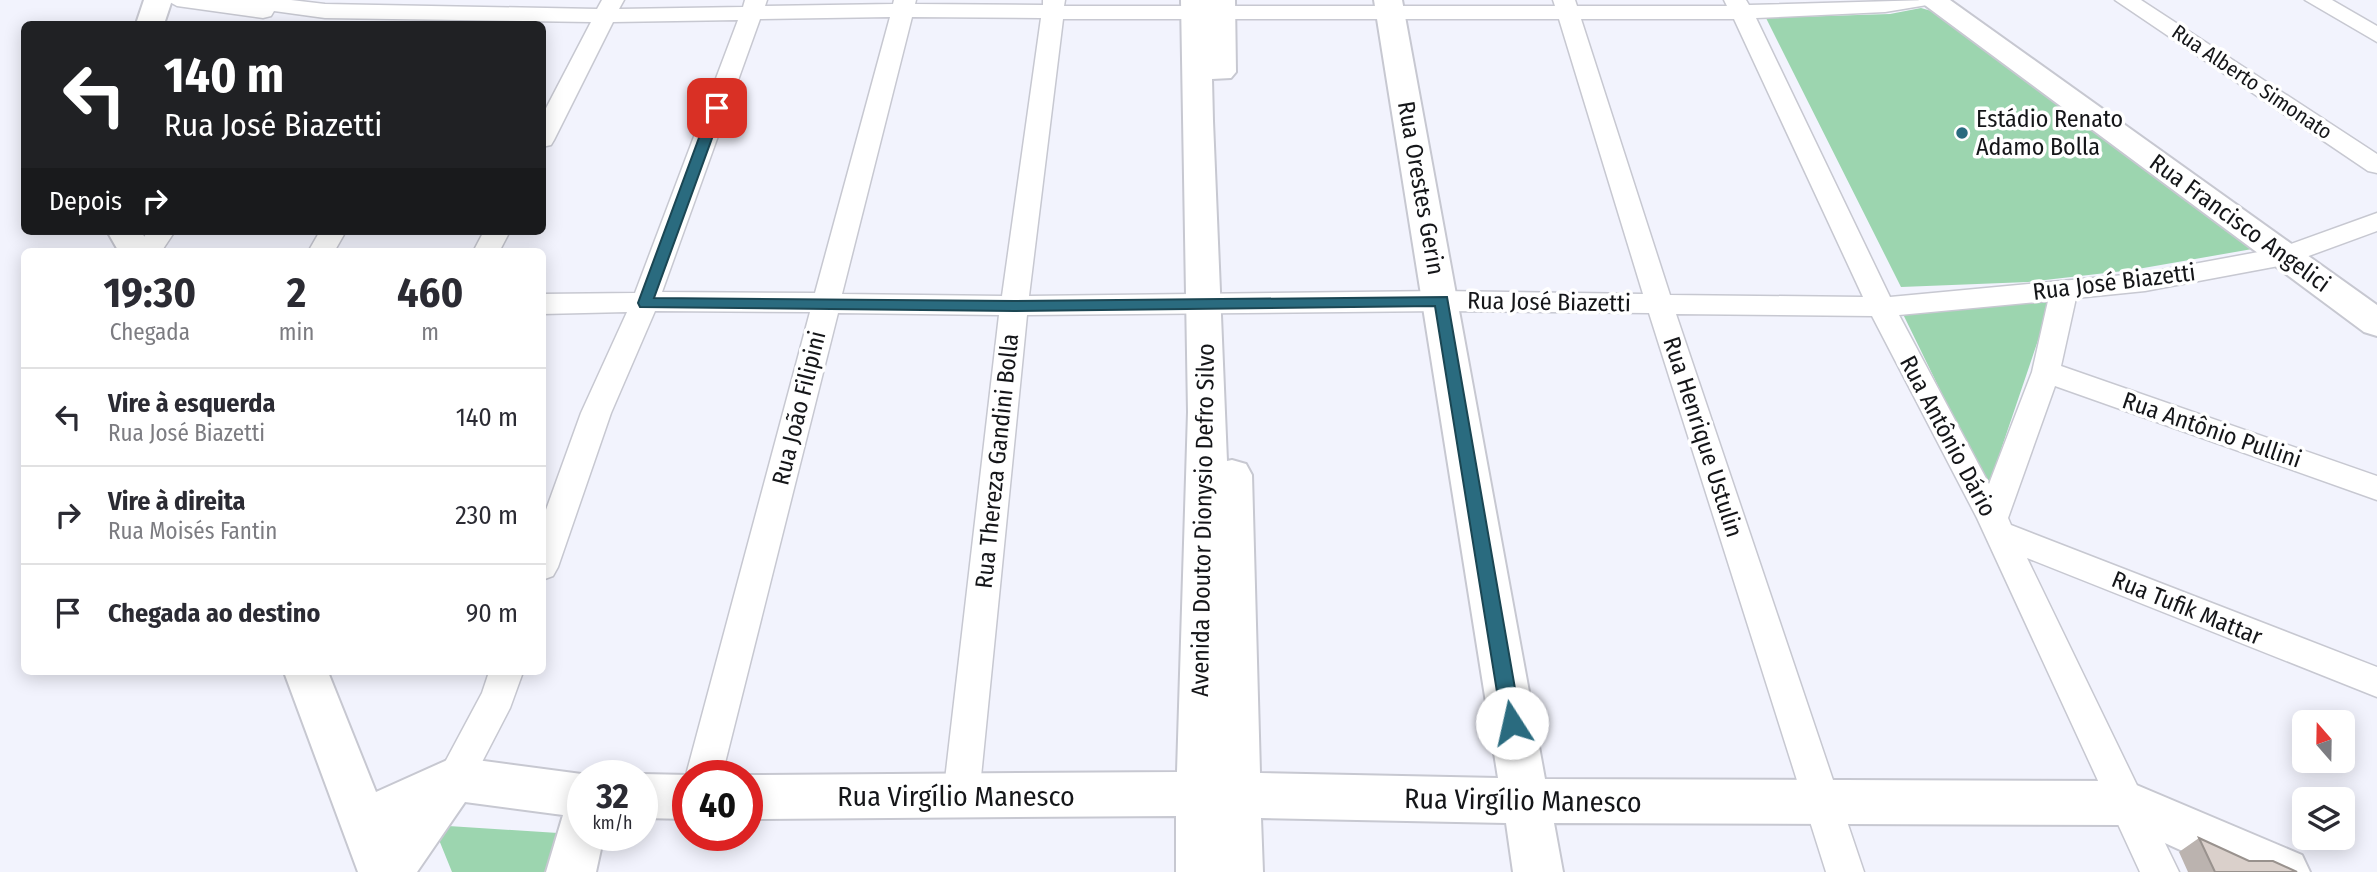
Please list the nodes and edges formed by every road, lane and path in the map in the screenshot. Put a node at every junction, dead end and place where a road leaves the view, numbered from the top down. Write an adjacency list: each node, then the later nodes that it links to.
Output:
1 (158, 0): 18 (street)
2 (177, 0): 17 (street)
3 (242, 0): 17 (street)
4 (1919, 0): 13 (street)
5 (1932, 0): 23 (street, Rua Francisco Angelici)
6 (2126, 0): 21 (street, Rua Alberto Simonato)
7 (2316, 0): 19 (street)
8 (904, 5): 9 (street); 10 (street); 30 (street, Rua João Filipini)
9 (754, 6): 15 (street); 27 (street)
10 (1053, 6): 14 (street); 31 (street, Rua Thereza Gandini Bolla)
11 (1389, 6): 12 (street); 14 (street); 25 (street, Rua Orestes Gerin)
12 (1566, 6): 13 (street); 28 (street, Rua Henrique Ustulin)
13 (1738, 6): 32 (street, Rua Antônio Dário)
14 (1208, 7): 26 (street, Avenida Doutor Dionysio Defro Silvo)
15 (608, 8): 16 (street); 20 (street)
16 (462, 12): 17 (street)
17 (328, 13)
18 (151, 21)
19 (2377, 35)
20 (546, 132)
21 (2377, 165)
22 (2377, 222): 23 (street, Rua José Biazetti)
23 (2284, 256): 24 (street, Rua José Biazetti); 33 (street, Rua Francisco Angelici)
24 (2064, 290): 32 (street, Rua José Biazetti); 34 (street)
25 (1441, 301): 26 (street, Rua José Biazetti); 28 (street, Rua José Biazetti); 47 (street, Rua Orestes Gerin)
26 (1218, 302): 31 (street, Rua José Biazetti); 44 (street, Avenida Doutor Dionysio Defro Silvo)
27 (645, 303): 29 (street, Rua José Biazetti); 30 (street, Rua José Biazetti); 37 (street)
28 (1658, 303): 32 (street, Rua José Biazetti); 48 (street, Rua Henrique Ustulin)
29 (546, 304)
30 (825, 305): 31 (street, Rua José Biazetti); 41 (street, Rua João Filipini)
31 (1014, 306): 46 (street, Rua Thereza Gandini Bolla)
32 (1881, 307): 36 (street, Rua Antônio Dário)
33 (2377, 323)
34 (2046, 372): 35 (street, Rua Antônio Pullini); 36 (street)
35 (2377, 488)
36 (1995, 525): 40 (street, Rua Tufik Mattar); 49 (street, Rua Antônio Dário)
37 (546, 556)
38 (307, 675): 50 (street)
39 (505, 675): 42 (street)
40 (2377, 682)
41 (708, 760)
42 (454, 779): 43 (street); 50 (street); 52 (street)
43 (567, 793)
44 (1219, 795): 46 (street, Rua Virgílio Manesco); 47 (street, Rua Virgílio Manesco); 54 (street, Avenida Doutor Dionysio Defro Silvo); 55 (street, Avenida Doutor Dionysio Defro Silvo)
45 (763, 797): 46 (street, Rua Virgílio Manesco)
46 (961, 797)
47 (1526, 801): 48 (street, Rua Virgílio Manesco); 56 (street, Rua Orestes Gerin)
48 (1823, 803): 49 (street, Rua Virgílio Manesco); 57 (street, Rua Henrique Ustulin)
49 (2127, 803): 58 (street, Rua Antônio Dário); 59 (street, Rua Virgílio Manesco)
50 (363, 822): 52 (street)
51 (576, 851): 53 (street)
52 (385, 872)
53 (571, 872)
54 (1200, 872)
55 (1238, 872)
56 (1538, 872)
57 (1845, 872)
58 (2160, 872)
59 (2285, 872)

